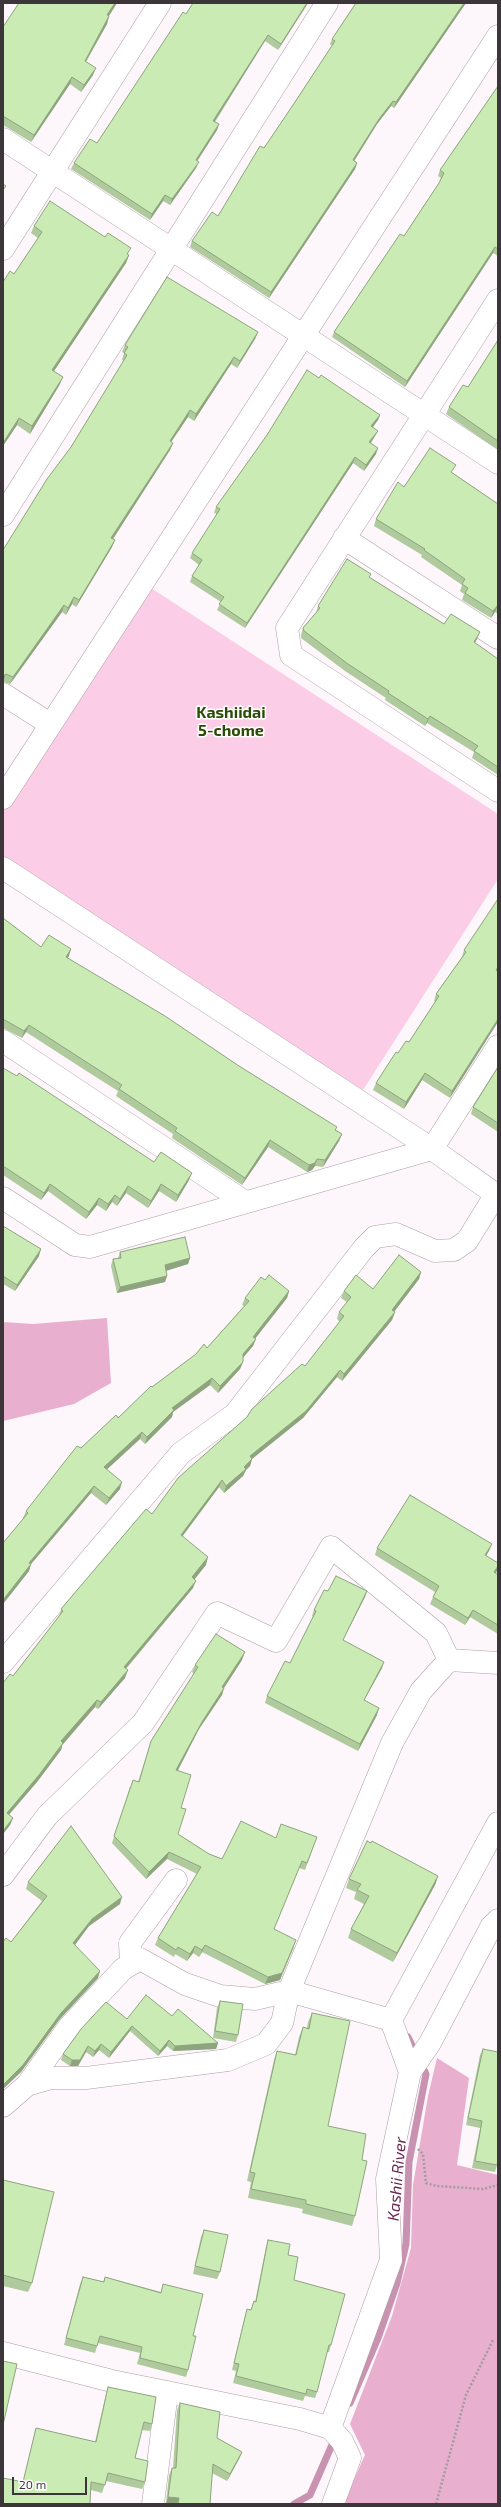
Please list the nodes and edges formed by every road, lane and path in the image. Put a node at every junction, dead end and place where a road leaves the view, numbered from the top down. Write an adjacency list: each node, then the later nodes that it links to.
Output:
1 (160, 3): 5 (street)
2 (327, 3): 7 (street)
3 (498, 36): 9 (street)
4 (3, 139): 5 (street)
5 (53, 171): 6 (street); 7 (street)
6 (3, 249)
7 (172, 250): 9 (street); 12 (street)
8 (498, 300): 10 (street)
9 (302, 336): 10 (street); 16 (street)
10 (423, 416): 11 (street); 13 (street)
11 (498, 463)
12 (3, 515)
13 (344, 538): 14 (street); 17 (street)
14 (498, 638)
15 (3, 694): 16 (street)
16 (50, 724): 18 (street)
17 (498, 791)
18 (3, 798)
19 (3, 868): 22 (street)
20 (3, 1041): 25 (street)
21 (498, 1046): 22 (street)
22 (432, 1149): 23 (street); 25 (street)
23 (497, 1195): 27 (street)
24 (3, 1198): 25 (street)
25 (245, 1202)
26 (449, 1660): 28 (street); 30 (street); 34 (street)
27 (3, 1662)
28 (498, 1663)
29 (498, 1823): 35 (street)
30 (3, 1875)
31 (176, 1880): 33 (street)
32 (498, 1920): 36 (street)
33 (131, 1964): 34 (street); 37 (street)
34 (289, 1991): 35 (street); 37 (street)
35 (391, 2020): 36 (street)
36 (410, 2072): 39 (street)
37 (27, 2085): 38 (street)
38 (3, 2106)
39 (396, 2138): 40 (path); 44 (street)
40 (498, 2185)
41 (493, 2340): 47 (path)
42 (3, 2353): 43 (street)
43 (167, 2392): 44 (street); 45 (street)
44 (330, 2428): 46 (street)
45 (153, 2504)
46 (333, 2504)
47 (436, 2504)

